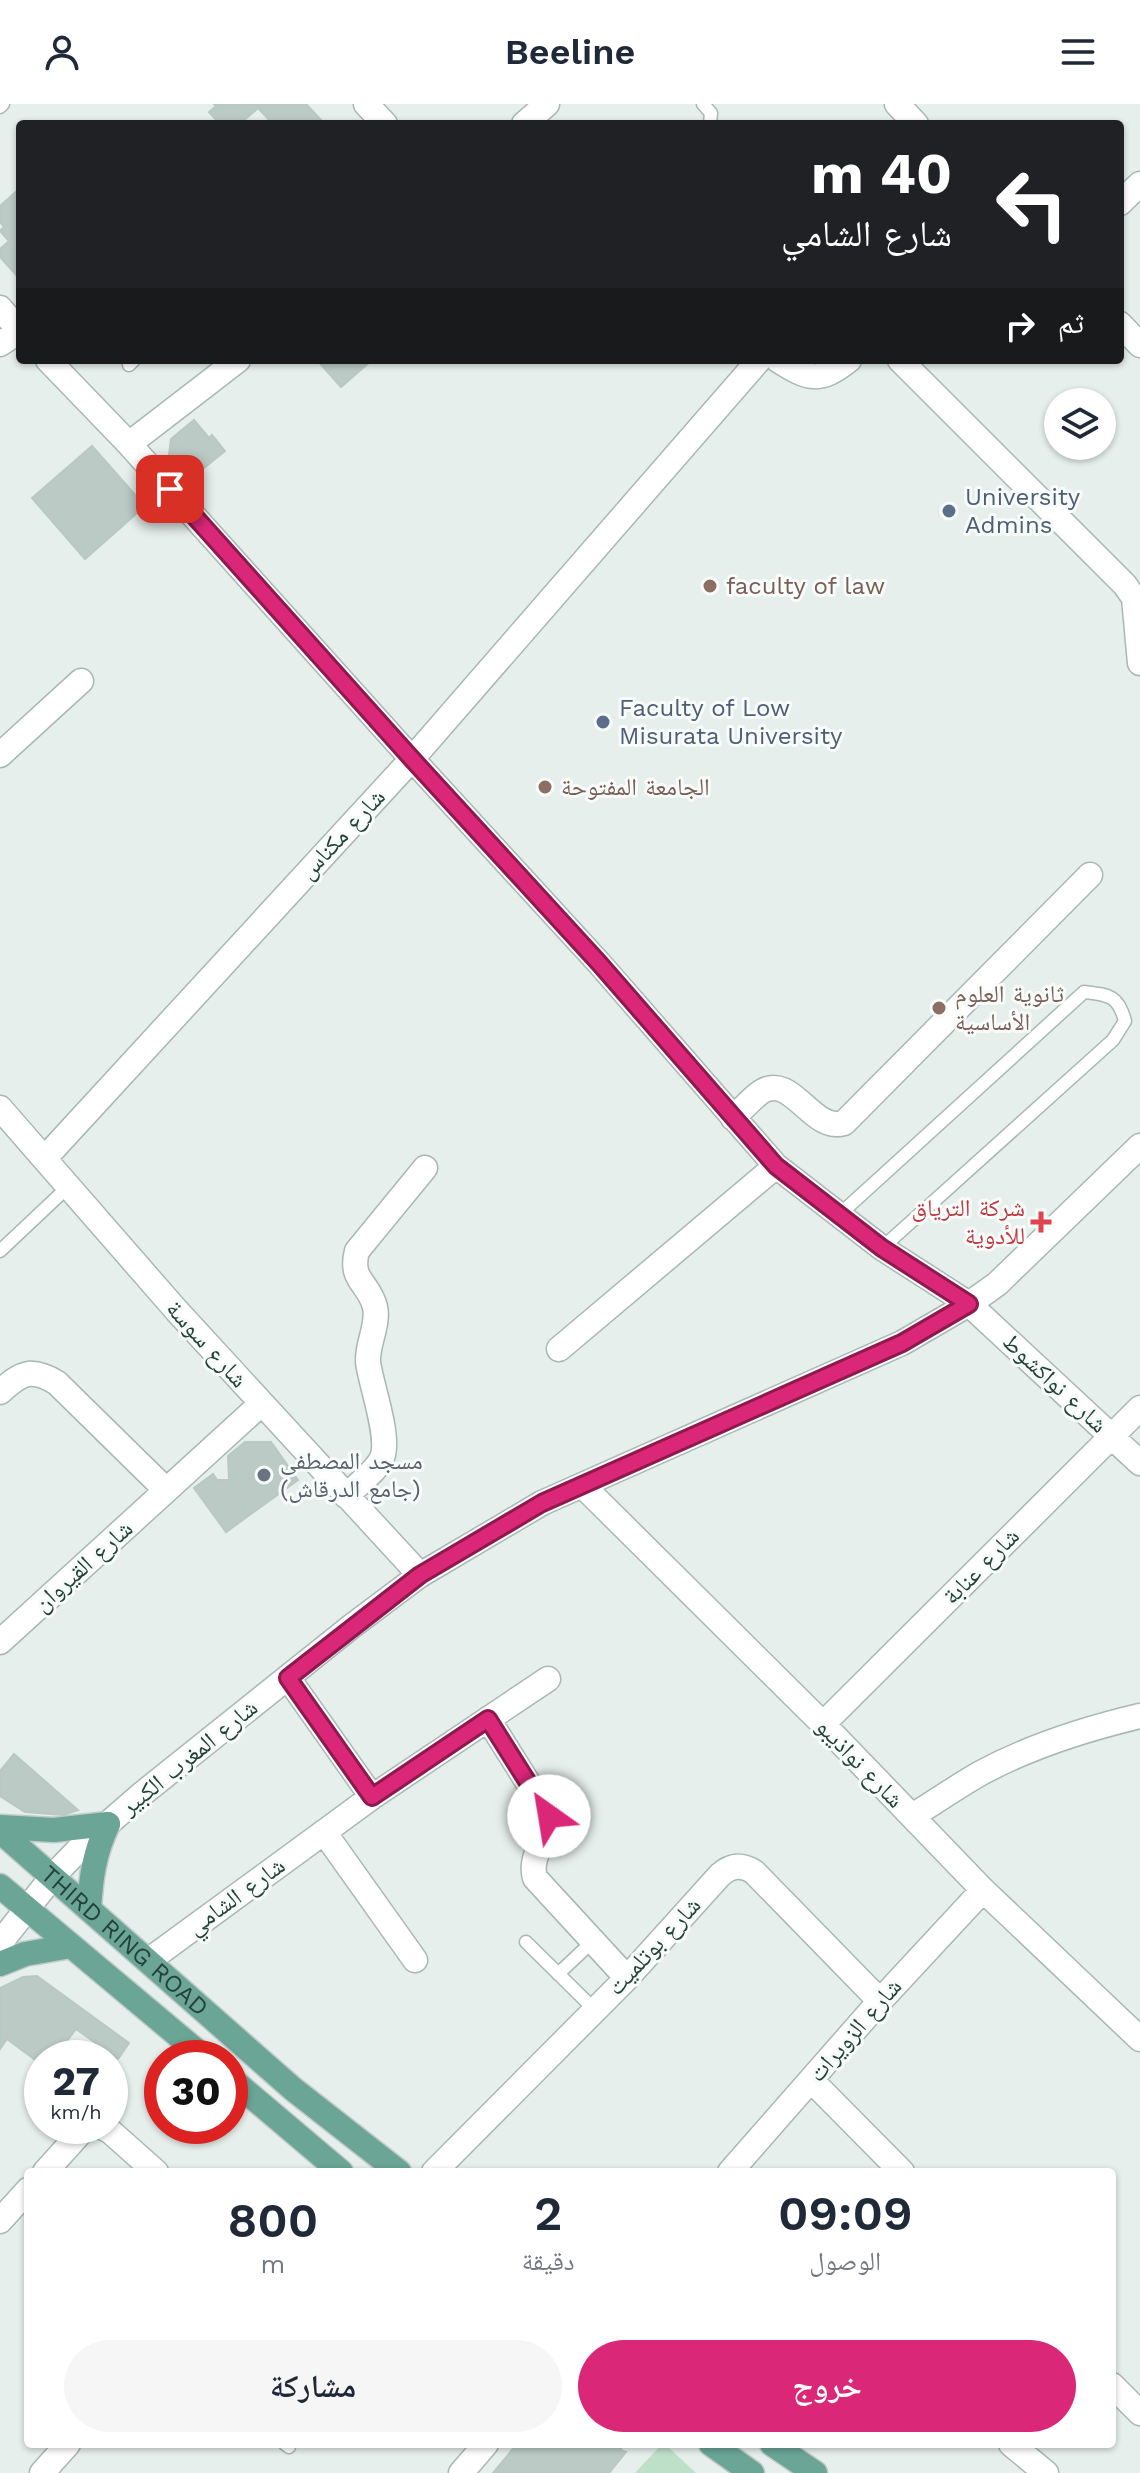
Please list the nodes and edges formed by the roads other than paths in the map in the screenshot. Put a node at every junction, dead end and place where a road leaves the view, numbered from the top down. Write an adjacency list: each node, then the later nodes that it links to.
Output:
1 (366, 104): 4 (street)
2 (547, 104): 5 (street)
3 (897, 104): 6 (street)
4 (381, 120)
5 (529, 120)
6 (912, 120)
7 (1140, 184): 8 (street)
8 (1124, 199)
9 (0, 308): 10 (street)
10 (16, 326)
11 (1124, 328): 12 (street)
12 (1140, 345)
13 (52, 364): 19 (street, شارع نواكشوط)
14 (233, 364): 19 (street)
15 (756, 364): 23 (street, شارع مكناس)
16 (784, 364): 17 (street)
17 (844, 364)
18 (904, 364): 20 (street)
19 (129, 444): 23 (street, شارع نواكشوط)
20 (1140, 663)
21 (81, 681): 22 (street)
22 (0, 755)
23 (412, 759): 26 (street, شارع نواكشوط); 28 (street, شارع مكناس)
24 (1090, 875): 26 (street)
25 (0, 1108): 28 (street, شارع سوسة)
26 (733, 1118): 29 (street, شارع نواكشوط)
27 (1140, 1146): 35 (street, شارع المغرب الكبير)
28 (45, 1158): 31 (street, شارع سوسة)
29 (776, 1166): 32 (street, شارع نواكشوط); 36 (street)
30 (425, 1168): 44 (street)
31 (69, 1186): 34 (lane); 38 (street, شارع سوسة)
32 (839, 1215): 33 (street, شارع نواكشوط); 33 (lane)
33 (882, 1248): 35 (street, شارع نواكشوط)
34 (0, 1251)
35 (969, 1304): 40 (street, شارع نواكشوط); 42 (street, شارع المغرب الكبير)
36 (559, 1349)
37 (0, 1392): 43 (street)
38 (261, 1404): 43 (street, شارع القيروان); 44 (street, شارع سوسة)
39 (1140, 1408): 40 (street, شارع عنابة)
40 (1111, 1436): 41 (street, شارع نواكشوط); 51 (street, شارع عنابة)
41 (1140, 1463)
42 (583, 1486): 45 (street, شارع المغرب الكبير); 51 (street, شارع نواذيبو)
43 (166, 1490): 46 (street, شارع القيروان)
44 (346, 1496): 45 (street, شارع سوسة)
45 (420, 1575): 47 (street, شارع المغرب الكبير)
46 (0, 1642)
47 (288, 1678): 52 (street); 54 (street, شارع المغرب الكبير)
48 (548, 1679): 50 (street, شارع الشامي)
49 (1140, 1716): 53 (street)
50 (488, 1719): 52 (street, شارع الشامي); 63 (street)
51 (823, 1724): 53 (street, شارع نواذيبو)
52 (372, 1797): 56 (street, شارع الشامي)
53 (912, 1816): 59 (street, شارع نواذيبو)
54 (108, 1824): 55 (main road); 57 (street, شارع المغرب الكبير); 61 (main road)
55 (0, 1829): 57 (main road, THIRD RING ROAD)
56 (324, 1832): 66 (street); 67 (street, شارع الشامي)
57 (53, 1876): 60 (street, شارع المغرب الكبير); 61 (main road, THIRD RING ROAD)
58 (0, 1886): 60 (main road, THIRD RING ROAD)
59 (983, 1890): 71 (street, شارع الزويرات); 73 (street, شارع نواذيبو)
60 (27, 1909): 64 (street, شارع المغرب الكبير); 65 (main road, THIRD RING ROAD)
61 (89, 1909): 67 (main road, THIRD RING ROAD)
62 (526, 1942): 69 (lane)
63 (592, 1942): 69 (lane); 70 (street)
64 (0, 1943)
65 (71, 1946): 68 (main road); 74 (main road, THIRD RING ROAD)
66 (415, 1960)
67 (148, 1961): 82 (main road, THIRD RING ROAD)
68 (0, 1964)
69 (558, 1974): 72 (lane)
70 (627, 1978): 71 (street, شارع بوتلميت); 72 (street, شارع بوتلميت)
71 (880, 2001): 75 (street, شارع الزويرات)
72 (595, 2010): 83 (street, شارع بوتلميت)
73 (1140, 2039)
74 (183, 2040)
75 (811, 2080): 84 (street, شارع الزويرات); 85 (street)
76 (248, 2095): 79 (main road)
77 (70, 2144): 80 (street)
78 (124, 2144): 81 (street)
79 (326, 2167)
80 (49, 2168)
81 (152, 2168)
82 (394, 2168)
83 (438, 2168)
84 (734, 2168)
85 (898, 2168)
86 (24, 2194): 87 (street)
87 (0, 2221)
88 (1116, 2389): 89 (street)
89 (1140, 2413)
90 (64, 2448): 96 (street)
91 (478, 2448): 95 (street)
92 (717, 2448): 97 (main road)
93 (778, 2448): 98 (main road)
94 (1016, 2448): 99 (street)
95 (463, 2472)
96 (42, 2473)
97 (752, 2473)
98 (815, 2473)
99 (1046, 2473)

